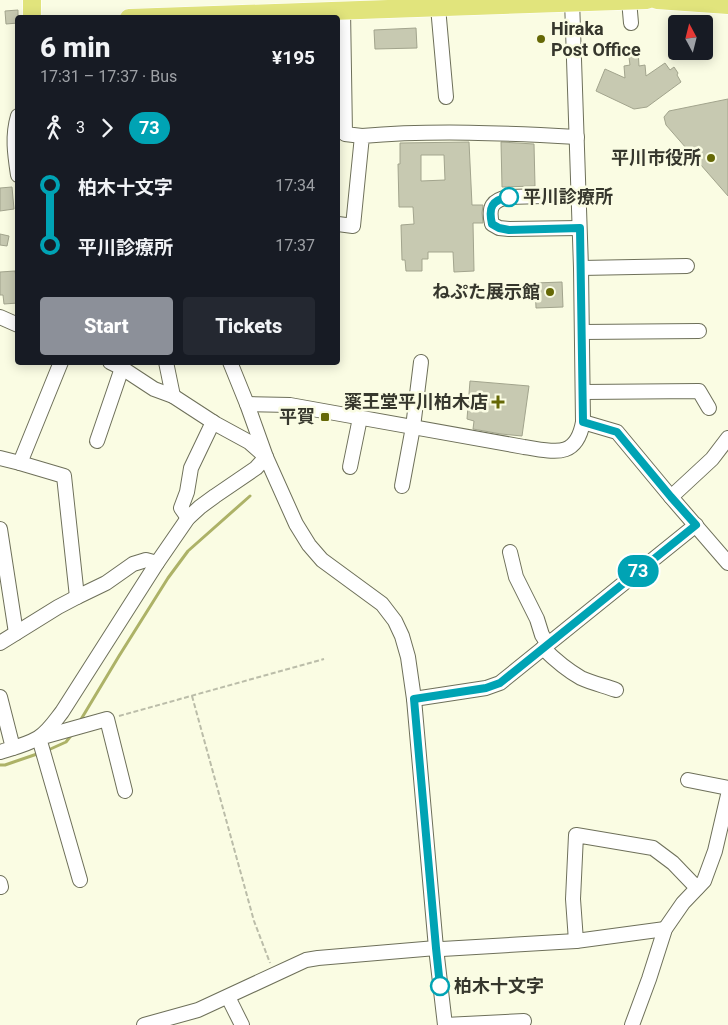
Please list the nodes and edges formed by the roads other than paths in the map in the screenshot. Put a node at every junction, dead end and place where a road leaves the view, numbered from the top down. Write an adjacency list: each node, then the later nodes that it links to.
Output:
1 (32, 0): 11 (main road)
2 (629, 0): 3 (main road); 5 (main road); 14 (street)
3 (647, 0)
4 (657, 0): 7 (main road)
5 (572, 1): 8 (main road); 18 (street)
6 (365, 5): 8 (main road); 9 (main road)
7 (722, 6)
8 (438, 7): 15 (street)
9 (343, 10): 13 (main road); 17 (street)
10 (205, 11): 12 (main road); 13 (main road)
11 (32, 15)
12 (165, 15)
13 (267, 15)
14 (631, 23)
15 (446, 97)
16 (15, 125): 19 (street)
17 (362, 136): 18 (street); 21 (street)
18 (576, 137): 20 (street)
19 (15, 145)
20 (578, 196): 22 (street); 22 (street)
21 (340, 224)
22 (580, 228): 24 (street)
23 (687, 266): 24 (street)
24 (581, 268): 28 (street)
25 (0, 317): 26 (street)
26 (15, 323)
27 (699, 331): 28 (street)
28 (582, 332): 34 (street)
29 (421, 362): 41 (street)
30 (61, 365): 46 (street)
31 (116, 365): 35 (street); 43 (street)
32 (167, 365): 35 (street)
33 (231, 365): 36 (street)
34 (583, 392): 37 (street); 40 (street)
35 (173, 396): 39 (street)
36 (247, 404): 38 (street); 44 (street)
37 (709, 408)
38 (360, 418): 41 (street); 47 (street)
39 (213, 422): 44 (street); 50 (street)
40 (583, 422): 41 (street); 49 (street)
41 (414, 427): 48 (street)
42 (728, 438): 49 (street)
43 (97, 440)
44 (266, 457): 50 (street); 62 (street)
45 (0, 458): 46 (street)
46 (20, 462): 56 (street)
47 (350, 467)
48 (402, 486)
49 (671, 497): 51 (street)
50 (188, 518): 54 (street)
51 (696, 525): 55 (street); 59 (street)
52 (0, 529): 57 (street)
53 (510, 552): 59 (street)
54 (157, 563): 56 (street); 63 (street)
55 (728, 563)
56 (77, 597): 57 (street)
57 (16, 632): 58 (street)
58 (0, 643)
59 (545, 646): 60 (street); 62 (street)
60 (616, 690)
61 (0, 697): 64 (street)
62 (414, 699): 73 (street)
63 (39, 738): 64 (street); 67 (street); 69 (street)
64 (6, 750)
65 (688, 780): 66 (street)
66 (728, 788)
67 (125, 791)
68 (728, 795): 70 (street)
69 (80, 880)
70 (697, 888): 71 (street); 72 (street)
71 (665, 929): 72 (street); 80 (street)
72 (576, 941): 73 (street)
73 (436, 948): 74 (street); 79 (street)
74 (228, 997): 76 (street); 78 (street)
75 (524, 1021): 79 (street)
76 (169, 1022): 77 (street)
77 (144, 1025)
78 (242, 1025)
79 (445, 1025)
80 (632, 1025)

